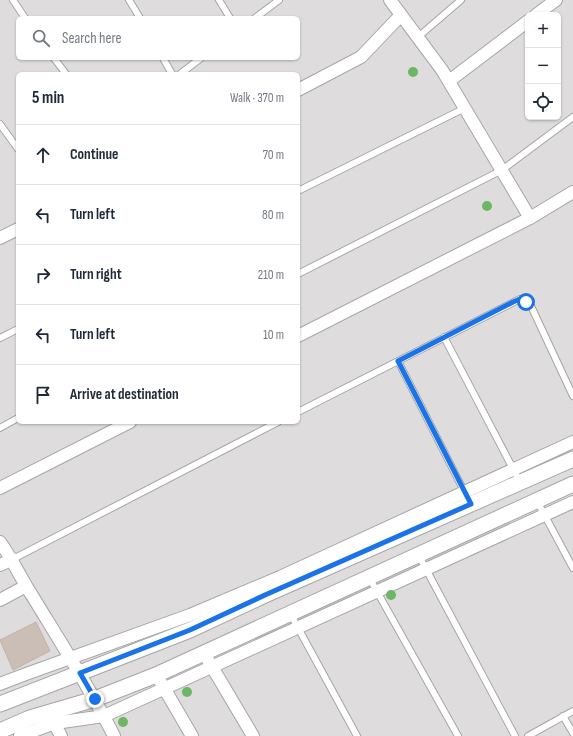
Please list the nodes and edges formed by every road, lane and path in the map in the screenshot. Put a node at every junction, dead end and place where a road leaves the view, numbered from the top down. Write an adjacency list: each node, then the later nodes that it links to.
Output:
1 (13, 0): 10 (lane)
2 (129, 0): 11 (lane)
3 (219, 0): 12 (lane)
4 (279, 0): 13 (lane)
5 (390, 0): 9 (street)
6 (461, 0): 15 (lane)
7 (556, 0): 8 (street)
8 (540, 12)
9 (401, 15): 15 (street); 23 (street)
10 (25, 16)
11 (139, 16)
12 (229, 16)
13 (258, 16)
14 (525, 23): 22 (street)
15 (418, 37): 22 (street)
16 (56, 60): 19 (lane)
17 (164, 60): 20 (lane)
18 (198, 60): 21 (lane)
19 (64, 72)
20 (171, 72)
21 (183, 72)
22 (449, 81): 24 (street)
23 (300, 89)
24 (465, 108): 28 (street); 29 (lane)
25 (573, 117): 28 (lane)
26 (0, 124): 27 (lane)
27 (16, 145)
28 (502, 170): 31 (street); 34 (lane)
29 (300, 190)
30 (573, 192): 31 (street)
31 (530, 218): 36 (street)
32 (16, 230): 33 (street)
33 (0, 238)
34 (300, 273)
35 (16, 330): 38 (lane)
36 (300, 335)
37 (444, 337): 39 (lane); 40 (lane); 48 (lane)
38 (0, 338)
39 (398, 361): 41 (lane); 51 (lane)
40 (573, 396)
41 (300, 411)
42 (16, 419): 45 (lane)
43 (126, 424): 50 (street)
44 (274, 424): 57 (lane)
45 (0, 428)
46 (573, 442): 48 (street)
47 (573, 459): 48 (street)
48 (517, 476): 51 (street)
49 (573, 484): 52 (street)
50 (0, 488)
51 (468, 498): 65 (street); 67 (street)
52 (537, 501): 54 (lane); 56 (street)
53 (573, 502): 54 (street)
54 (544, 515): 59 (lane); 60 (street)
55 (0, 542): 57 (street)
56 (418, 554): 60 (lane); 61 (street)
57 (13, 559): 58 (street); 62 (street)
58 (0, 565)
59 (573, 568)
60 (426, 569): 61 (street); 86 (lane)
61 (374, 585): 64 (street); 85 (lane)
62 (26, 586): 63 (street); 65 (street)
63 (0, 600)
64 (294, 621): 66 (street); 84 (lane)
65 (71, 658): 67 (street); 69 (street)
66 (208, 660): 68 (street); 70 (street); 83 (street)
67 (80, 673): 71 (street); 72 (street)
68 (156, 675): 70 (street); 71 (street)
69 (0, 684)
70 (165, 688): 74 (street); 82 (street)
71 (95, 699): 74 (street); 76 (street)
72 (0, 704)
73 (573, 711): 75 (lane)
74 (104, 716): 76 (street); 81 (street)
75 (563, 716): 78 (lane); 87 (lane)
76 (52, 718): 77 (street); 79 (street); 80 (street)
77 (0, 731)
78 (573, 733)
79 (20, 736)
80 (61, 736)
81 (114, 736)
82 (192, 736)
83 (253, 736)
84 (357, 736)
85 (458, 736)
86 (514, 736)
87 (528, 736)

